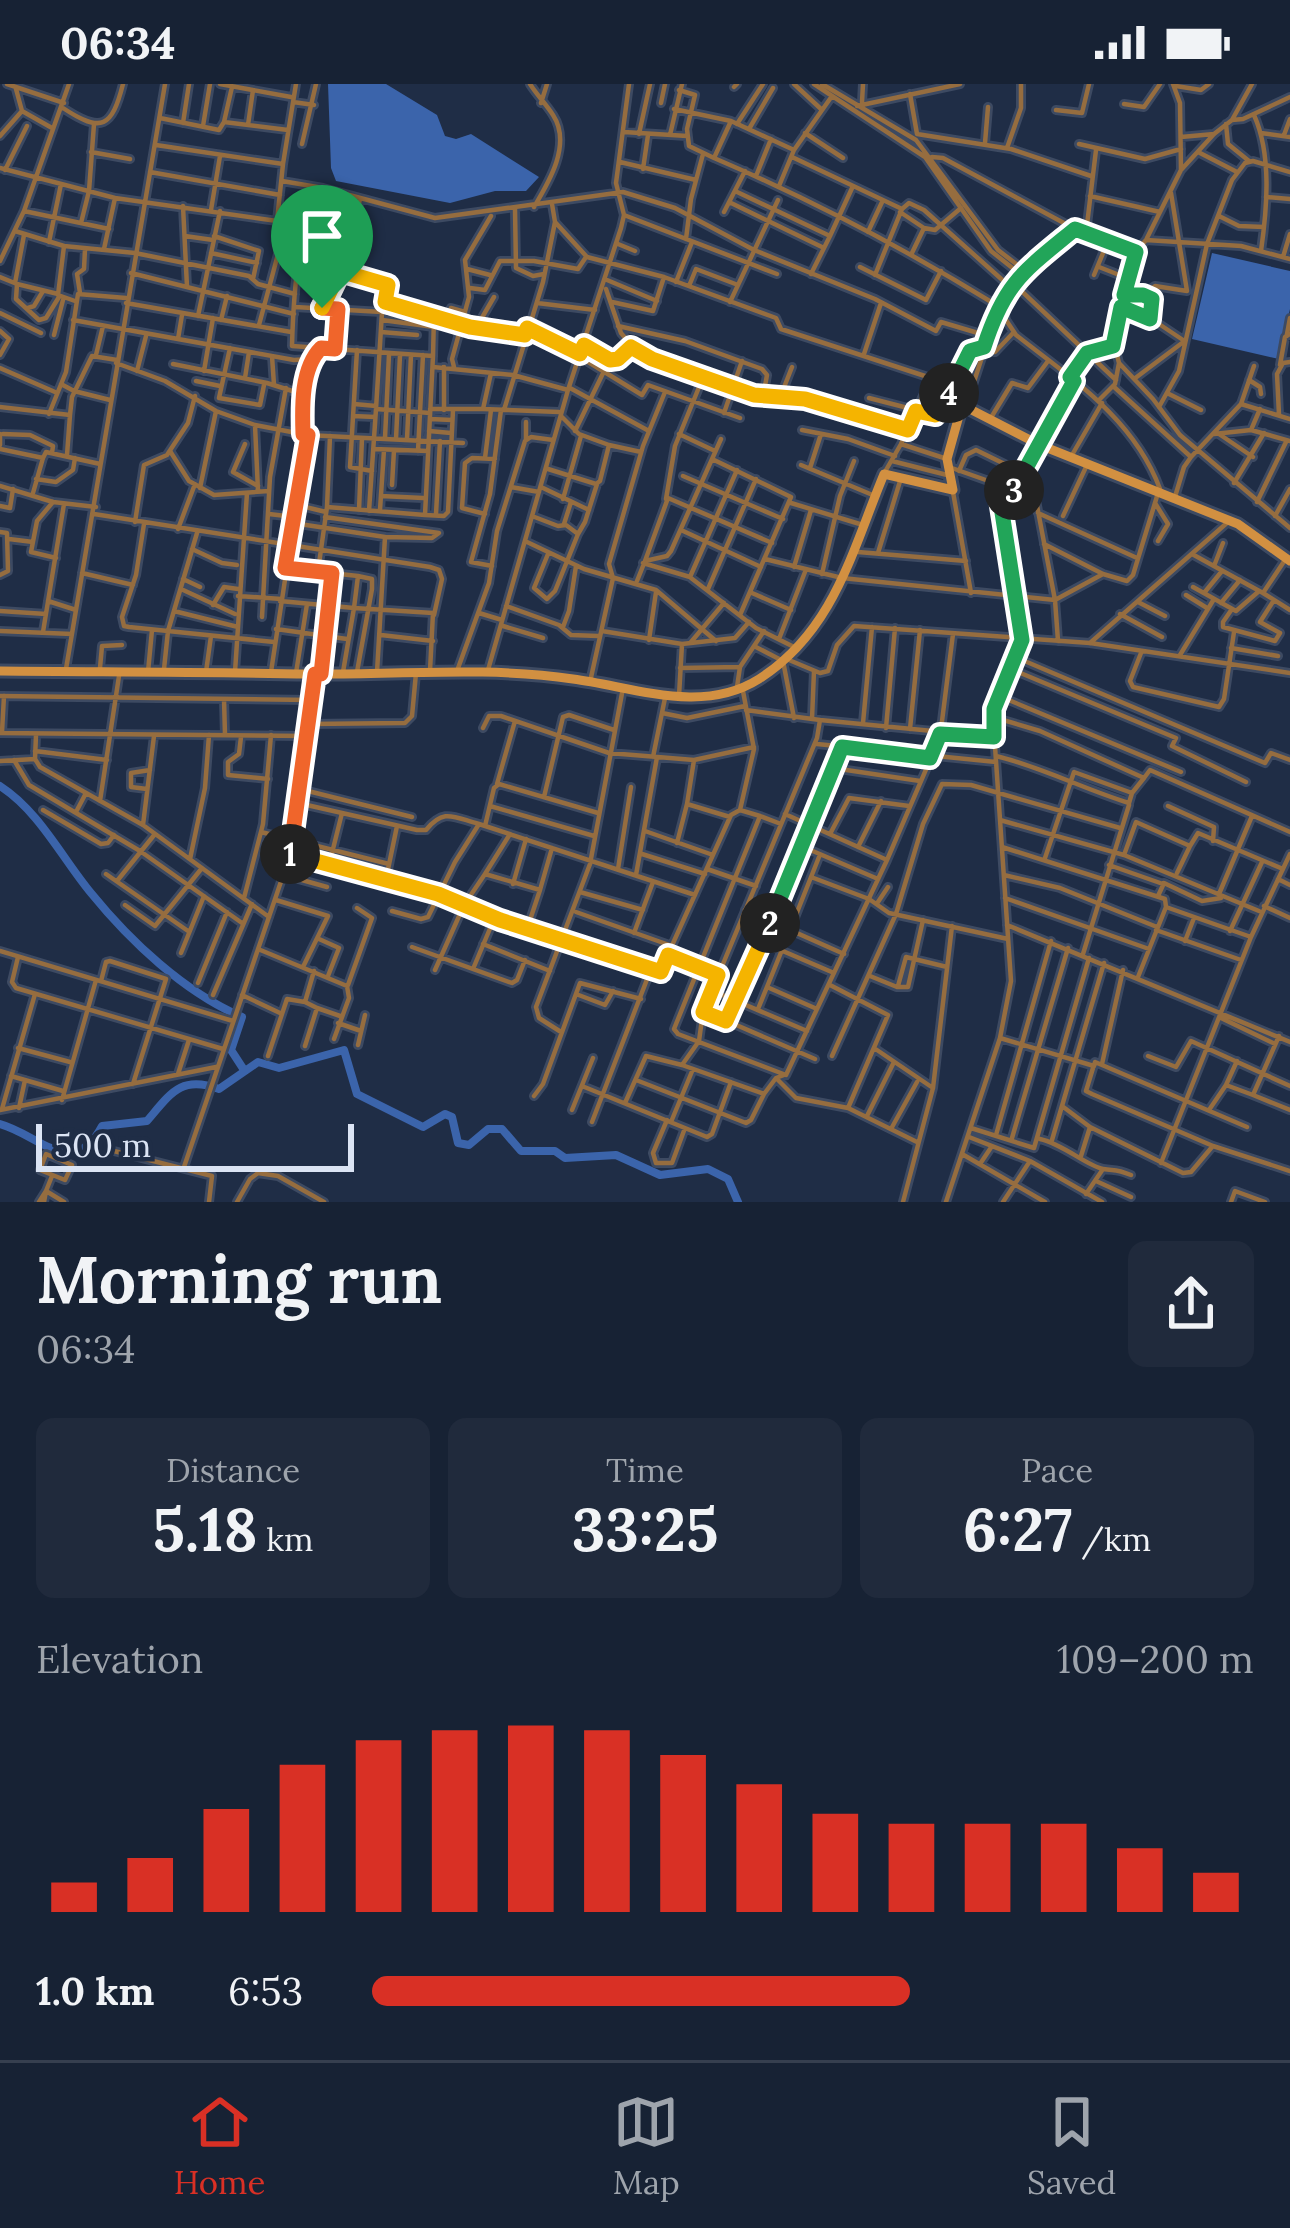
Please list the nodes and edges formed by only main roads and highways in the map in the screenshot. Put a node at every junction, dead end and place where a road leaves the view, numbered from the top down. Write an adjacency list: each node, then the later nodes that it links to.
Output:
1 (1288, 559): 2 (main road)
2 (0, 671)

